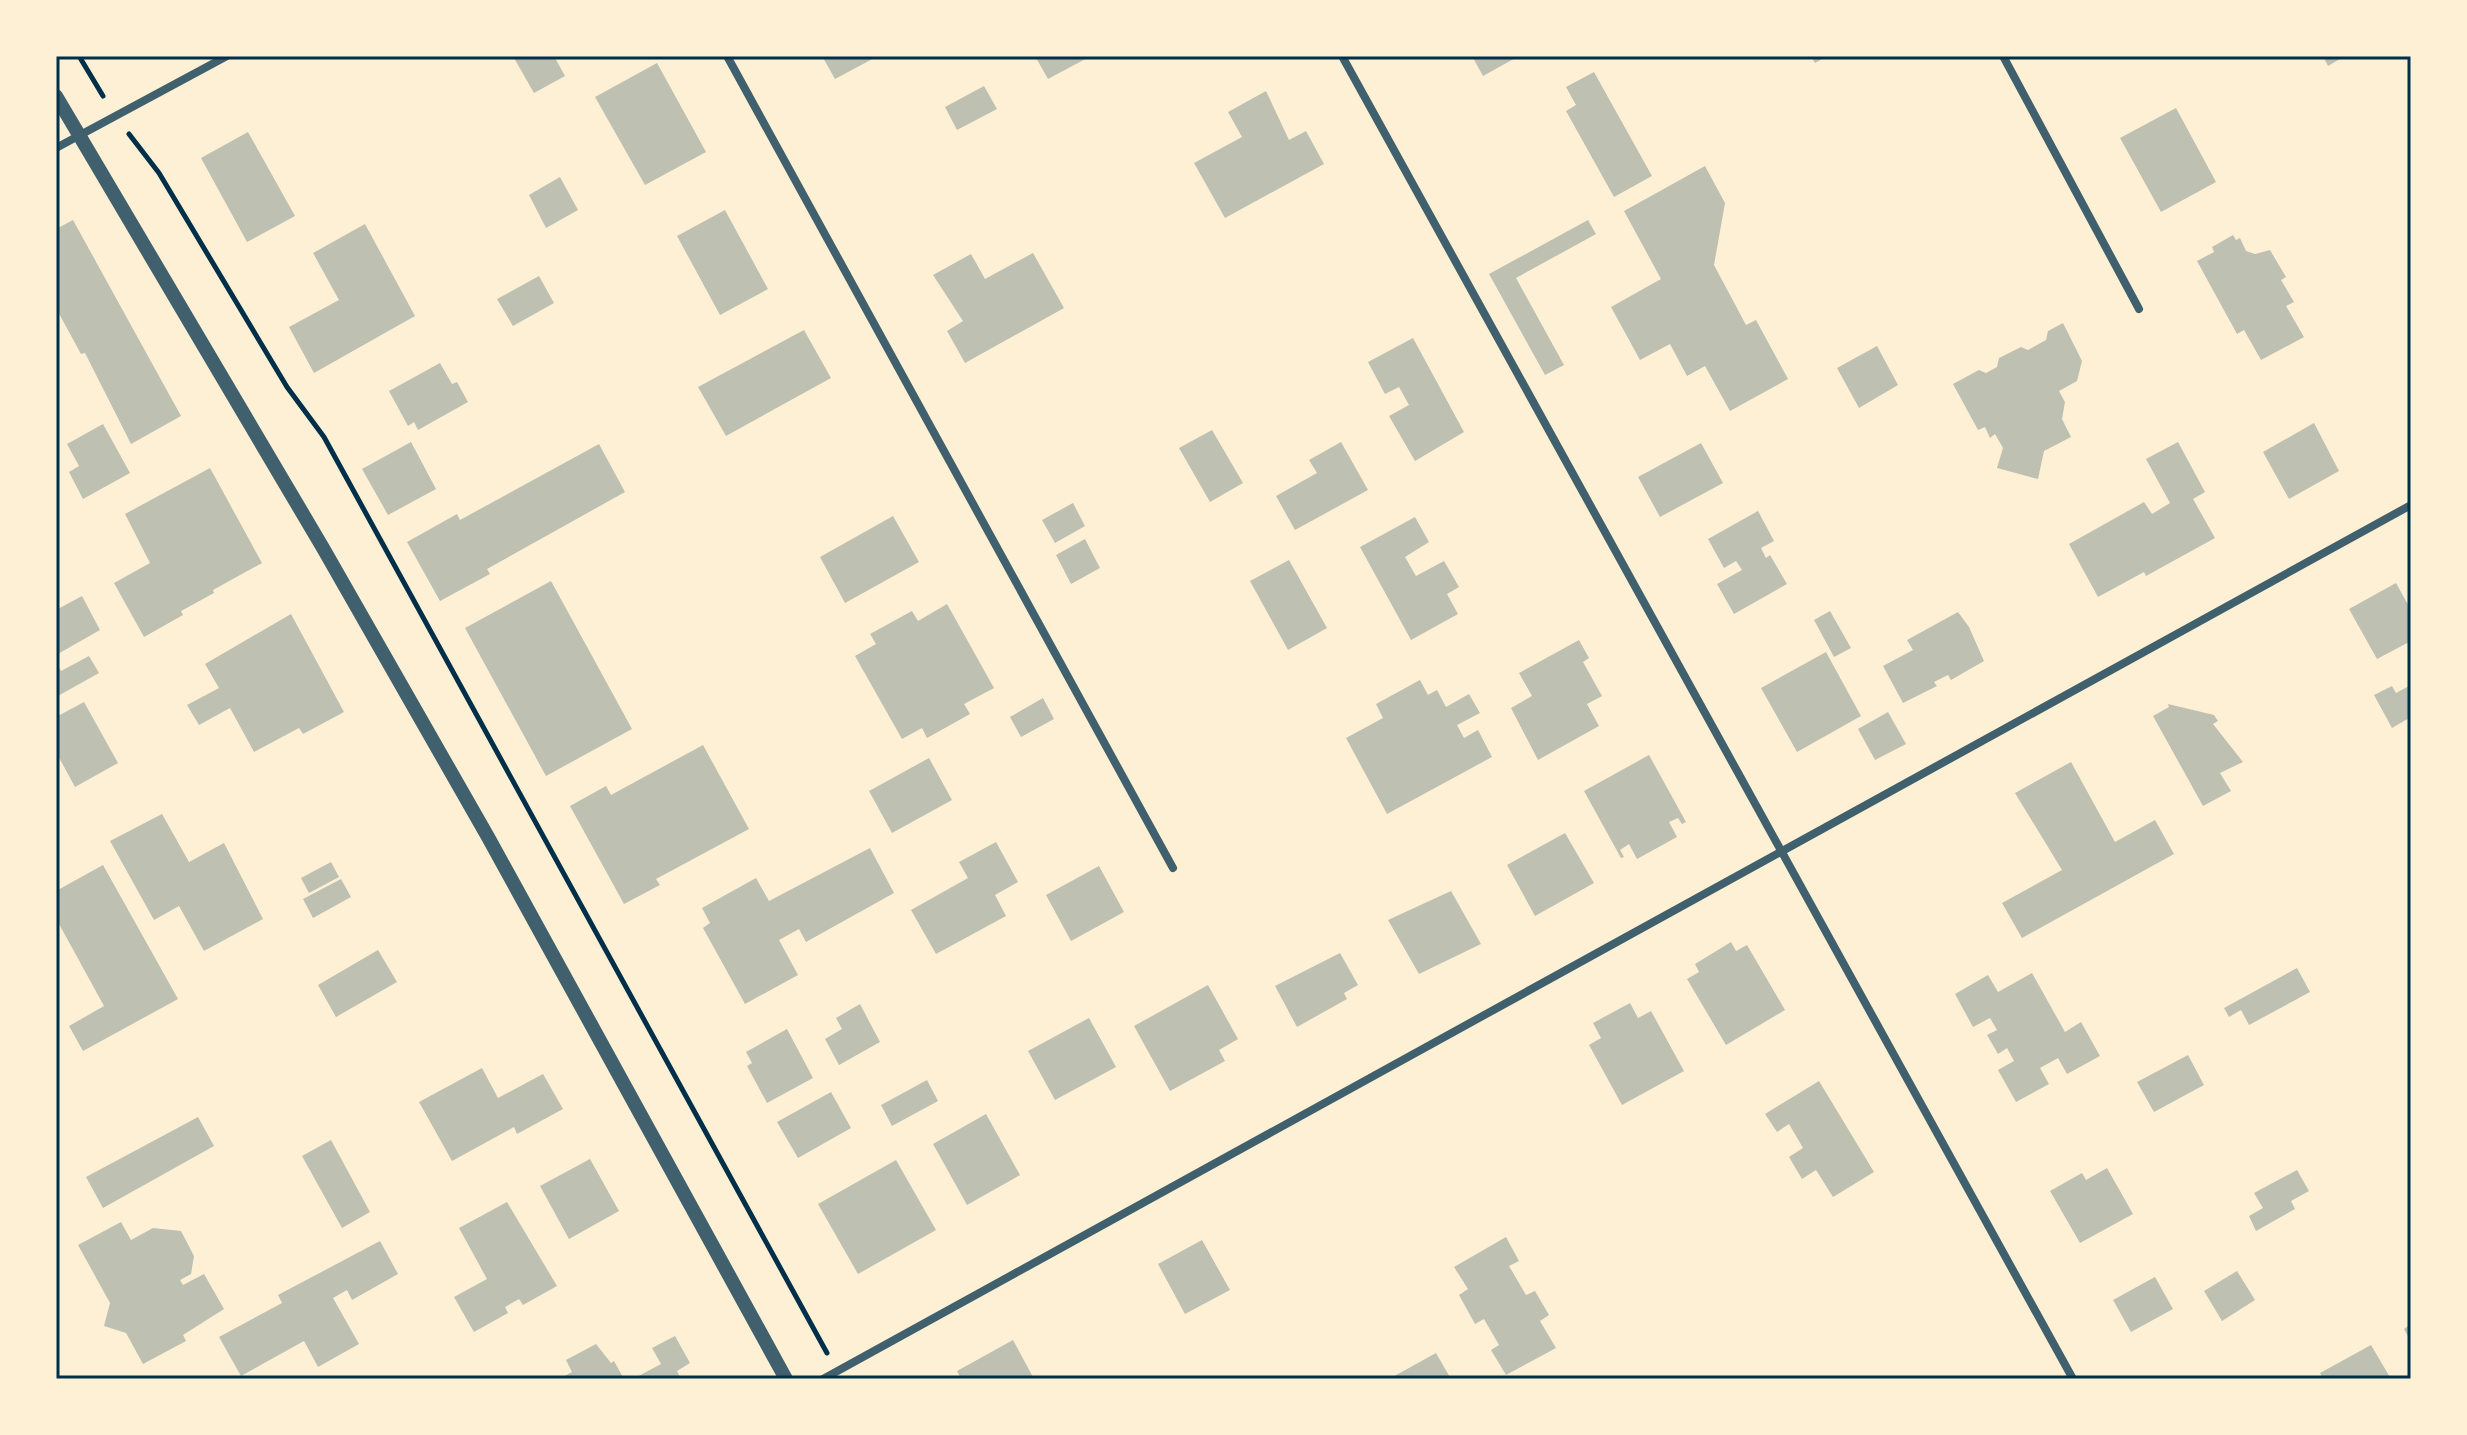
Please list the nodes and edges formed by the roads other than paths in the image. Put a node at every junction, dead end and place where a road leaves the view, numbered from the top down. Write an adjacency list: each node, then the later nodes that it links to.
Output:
1 (227, 56): 6 (street)
2 (727, 56): 11 (street)
3 (1342, 56): 10 (street)
4 (2003, 56): 8 (street)
5 (56, 96): 6 (street)
6 (79, 135): 7 (street); 12 (street)
7 (56, 148)
8 (2139, 309)
9 (2411, 505): 10 (street)
10 (1782, 851): 13 (street); 14 (street)
11 (1173, 868)
12 (786, 1379)
13 (823, 1379)
14 (2073, 1379)

